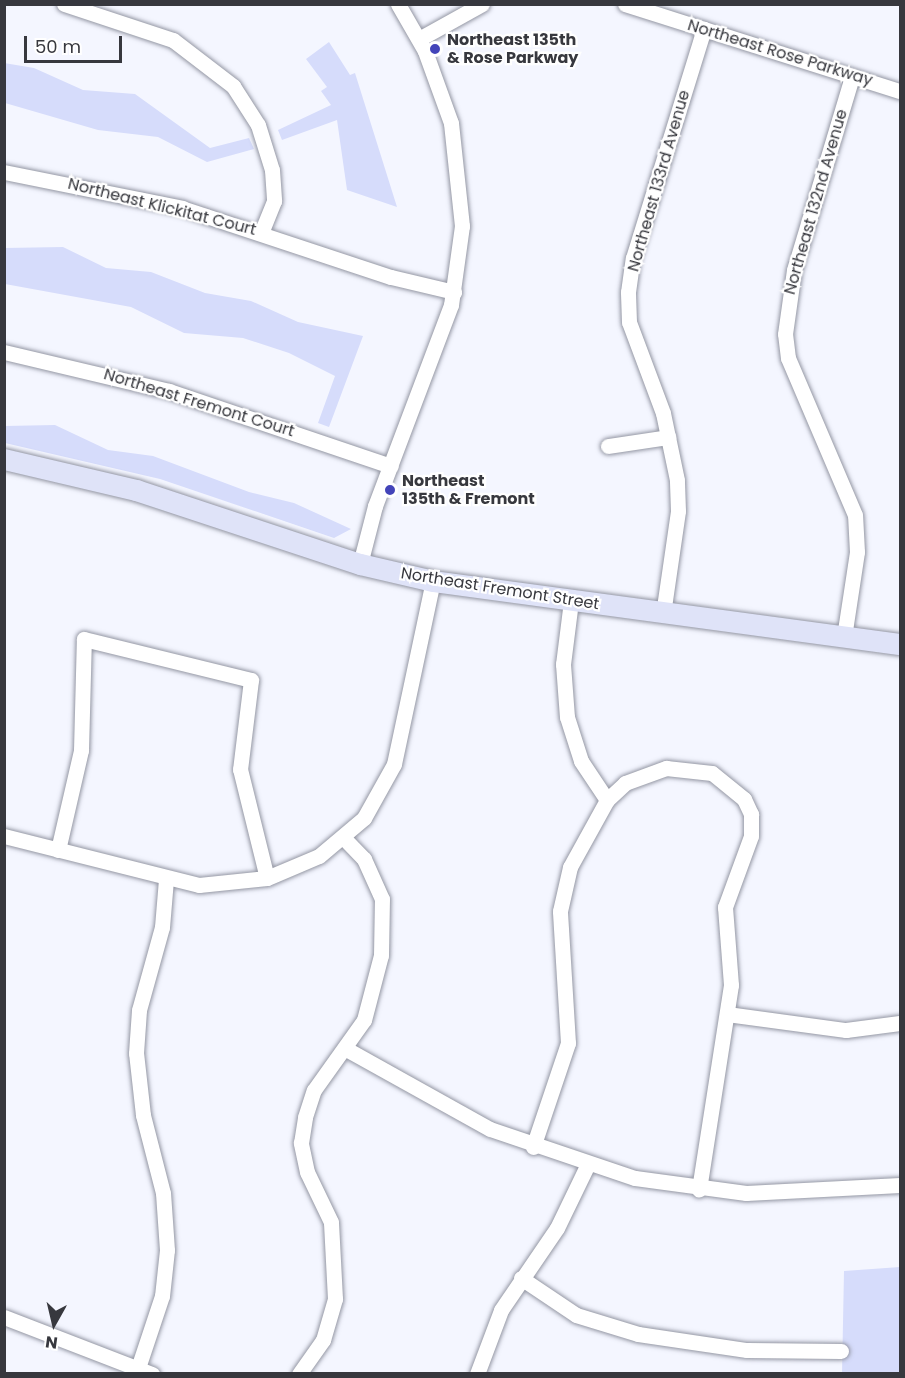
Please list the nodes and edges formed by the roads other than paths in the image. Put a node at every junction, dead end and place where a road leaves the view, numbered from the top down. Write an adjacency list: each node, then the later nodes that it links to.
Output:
1 (64, 4): 10 (street)
2 (398, 4): 6 (street)
3 (482, 4): 6 (street)
4 (625, 4): 5 (street, Northeast Rose Parkway)
5 (704, 29): 7 (street, Northeast Rose Parkway); 13 (street, Northeast 133rd Avenue)
6 (419, 39): 11 (street)
7 (852, 77): 8 (street, Northeast Rose Parkway); 21 (street, Northeast 132nd Avenue)
8 (900, 91)
9 (4, 172): 10 (street, Northeast Klickitat Court)
10 (262, 231): 11 (street, Northeast Klickitat Court)
11 (454, 292): 16 (street)
12 (4, 352): 16 (street, Northeast Fremont Court)
13 (668, 437): 14 (street); 20 (street, Northeast 133rd Avenue)
14 (608, 446)
15 (4, 459): 17 (street, Northeast Fremont Street)
16 (391, 466): 17 (street)
17 (360, 564): 18 (street, Northeast Fremont Street)
18 (433, 581): 19 (street, Northeast Fremont Street); 25 (street)
19 (570, 601): 20 (street, Northeast Fremont Street); 23 (street)
20 (663, 614): 21 (street, Northeast Fremont Street)
21 (844, 637): 22 (street, Northeast Fremont Street)
22 (900, 644)
23 (607, 800): 29 (street); 32 (street)
24 (4, 836): 26 (street)
25 (344, 838): 27 (street); 31 (street)
26 (58, 850): 27 (street); 28 (street)
27 (267, 878): 28 (street)
28 (166, 879): 39 (street)
29 (727, 1014): 30 (street); 35 (street)
30 (900, 1023)
31 (348, 1050): 32 (street); 40 (street)
32 (533, 1147): 33 (street)
33 (587, 1166): 35 (street); 36 (street)
34 (900, 1185): 35 (street)
35 (699, 1190)
36 (521, 1278): 38 (street); 41 (street)
37 (4, 1317): 39 (street)
38 (841, 1351)
39 (145, 1371)
40 (299, 1374)
41 (477, 1374)

